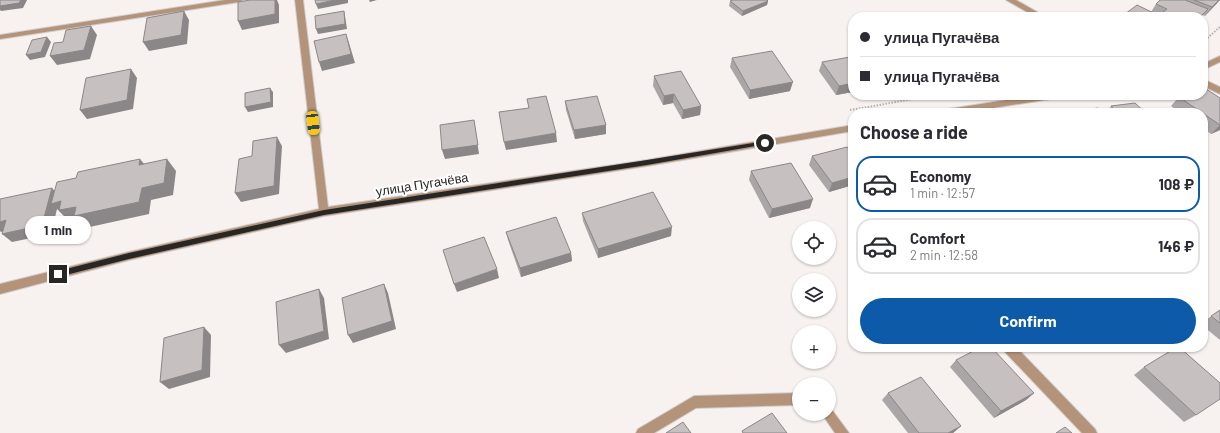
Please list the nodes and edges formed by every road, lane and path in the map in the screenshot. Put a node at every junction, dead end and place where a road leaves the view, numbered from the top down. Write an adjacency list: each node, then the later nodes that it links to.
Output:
1 (239, 0): 6 (street)
2 (299, 0): 15 (street)
3 (1010, 0): 4 (street)
4 (1033, 12)
5 (1220, 28): 7 (path)
6 (0, 37)
7 (1208, 38)
8 (1220, 59): 9 (street)
9 (1208, 65)
10 (1208, 85): 11 (street)
11 (1220, 91)
12 (1025, 100): 13 (street)
13 (974, 108)
14 (848, 129): 15 (street, улица Пугачёва)
15 (324, 212): 16 (street, улица Пугачёва)
16 (0, 289)
17 (1013, 352): 22 (street)
18 (792, 399): 20 (street)
19 (834, 421): 21 (street)
20 (642, 433)
21 (843, 433)
22 (1091, 433)

